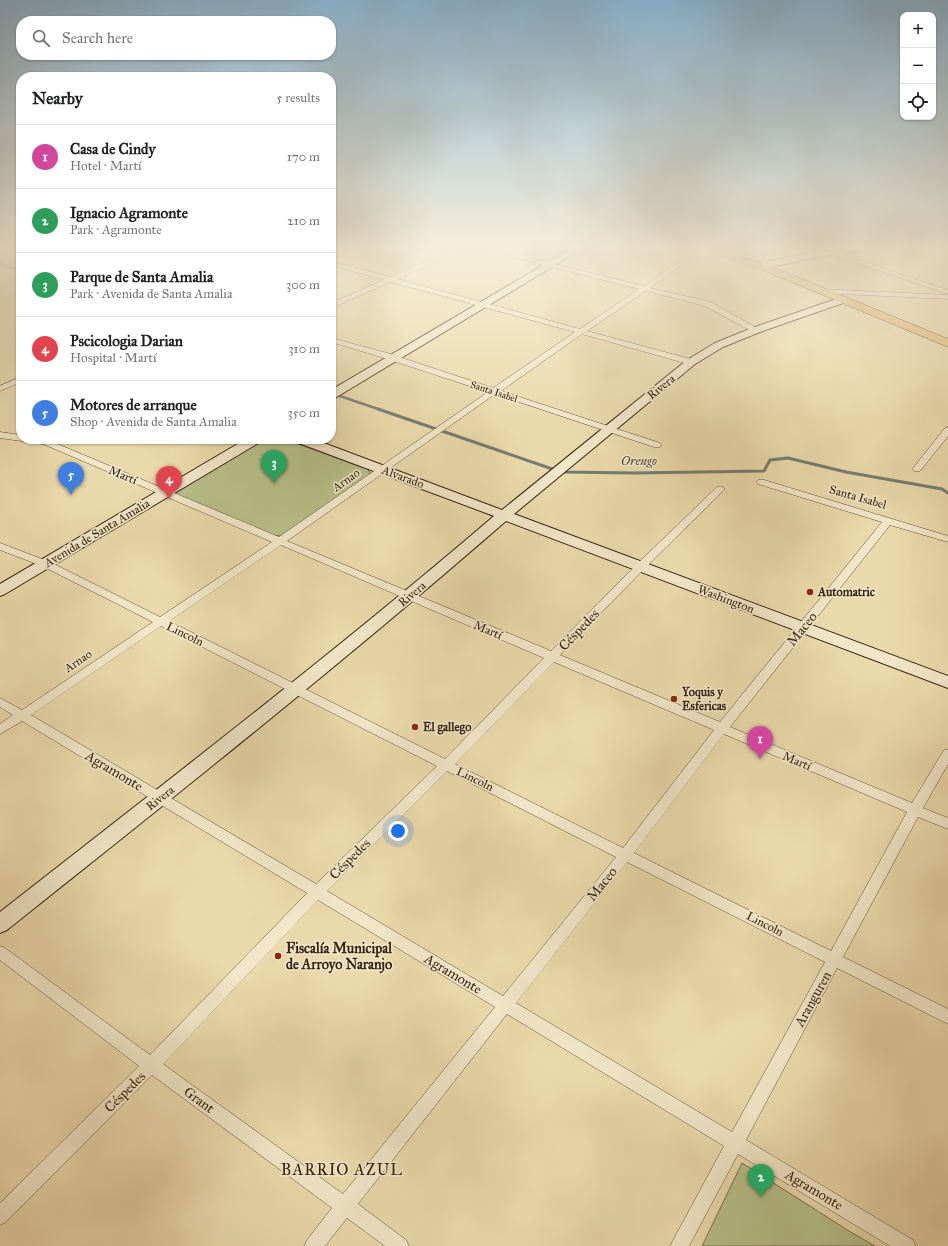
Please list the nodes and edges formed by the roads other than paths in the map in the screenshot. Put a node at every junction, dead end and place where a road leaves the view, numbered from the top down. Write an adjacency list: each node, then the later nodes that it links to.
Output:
1 (476, 305): 11 (street)
2 (482, 305): 8 (street)
3 (620, 305): 8 (street, Arnao)
4 (710, 305): 7 (street)
5 (827, 305): 7 (street, Rivera)
6 (855, 305): 10 (main road)
7 (756, 330): 12 (street, Rivera)
8 (580, 332): 12 (street); 16 (street, Arnao)
9 (336, 341): 11 (street, Santa Isabel)
10 (948, 343)
11 (389, 357): 15 (street); 16 (street, Santa Isabel)
12 (692, 362): 17 (street, Rivera)
13 (16, 381): 14 (street)
14 (0, 389)
15 (336, 389)
16 (493, 392): 17 (street, Santa Isabel); 27 (street, Arnao)
17 (609, 429): 25 (street, Santa Isabel); 31 (street, Rivera)
18 (947, 434): 26 (street)
19 (0, 435): 20 (street)
20 (16, 437)
21 (57, 444): 30 (street, Martí)
22 (233, 444): 30 (street, Avenida de Santa Amalia)
23 (246, 444): 30 (street, Avenida de Santa Amalia)
24 (314, 444): 27 (street, Alvarado)
25 (657, 445)
26 (917, 469)
27 (383, 470): 31 (street, Alvarado); 34 (street, Arnao)
28 (761, 482): 32 (street, Santa Isabel)
29 (720, 489): 37 (street, Céspedes)
30 (160, 491): 34 (street, Martí); 36 (street, Avenida de Santa Amalia)
31 (504, 515): 37 (street, Washington); 40 (street, Rivera)
32 (888, 520): 33 (street, Santa Isabel); 42 (street, Maceo)
33 (948, 538)
34 (279, 542): 40 (street, Martí); 41 (street, Arnao)
35 (0, 546): 36 (street, Lincoln)
36 (41, 561): 38 (street, Avenida de Santa Amalia); 39 (street, Avenida de Santa Amalia); 41 (street, Lincoln)
37 (641, 566): 42 (street, Washington); 43 (street, Céspedes)
38 (0, 580)
39 (0, 591)
40 (409, 597): 43 (street, Martí); 45 (street, Rivera)
41 (160, 621): 45 (street, Lincoln); 47 (street, Arnao)
42 (803, 627): 44 (street, Washington); 48 (street, Maceo)
43 (553, 657): 48 (street, Martí); 51 (street, Céspedes)
44 (948, 682)
45 (297, 689): 51 (street, Lincoln); 52 (street, Rivera)
46 (0, 702): 47 (street, Agramonte)
47 (22, 715): 49 (street, Arnao); 52 (street, Agramonte)
48 (722, 729): 53 (street, Martí); 55 (street, Maceo)
49 (0, 730)
50 (948, 753): 53 (street, Aranguren)
51 (446, 765): 55 (street, Lincoln); 56 (street, Céspedes)
52 (159, 798): 56 (street, Agramonte); 57 (street, Rivera)
53 (915, 810): 54 (street, Martí); 59 (street, Aranguren)
54 (948, 824)
55 (626, 854): 59 (street, Lincoln); 60 (street, Maceo)
56 (317, 892): 60 (street, Agramonte); 62 (street, Céspedes)
57 (0, 924)
58 (0, 952): 62 (street, Grant)
59 (835, 960): 61 (street, Lincoln); 63 (street, Aranguren)
60 (505, 1005): 63 (street, Agramonte); 64 (street, Maceo)
61 (948, 1016)
62 (151, 1065): 64 (street, Grant); 65 (street, Céspedes)
63 (734, 1142): 68 (street, Aranguren); 69 (street, Agramonte)
64 (345, 1206): 66 (street, Maceo); 67 (street, Grant)
65 (0, 1216)
66 (313, 1246)
67 (400, 1246)
68 (679, 1246)
69 (907, 1246)

